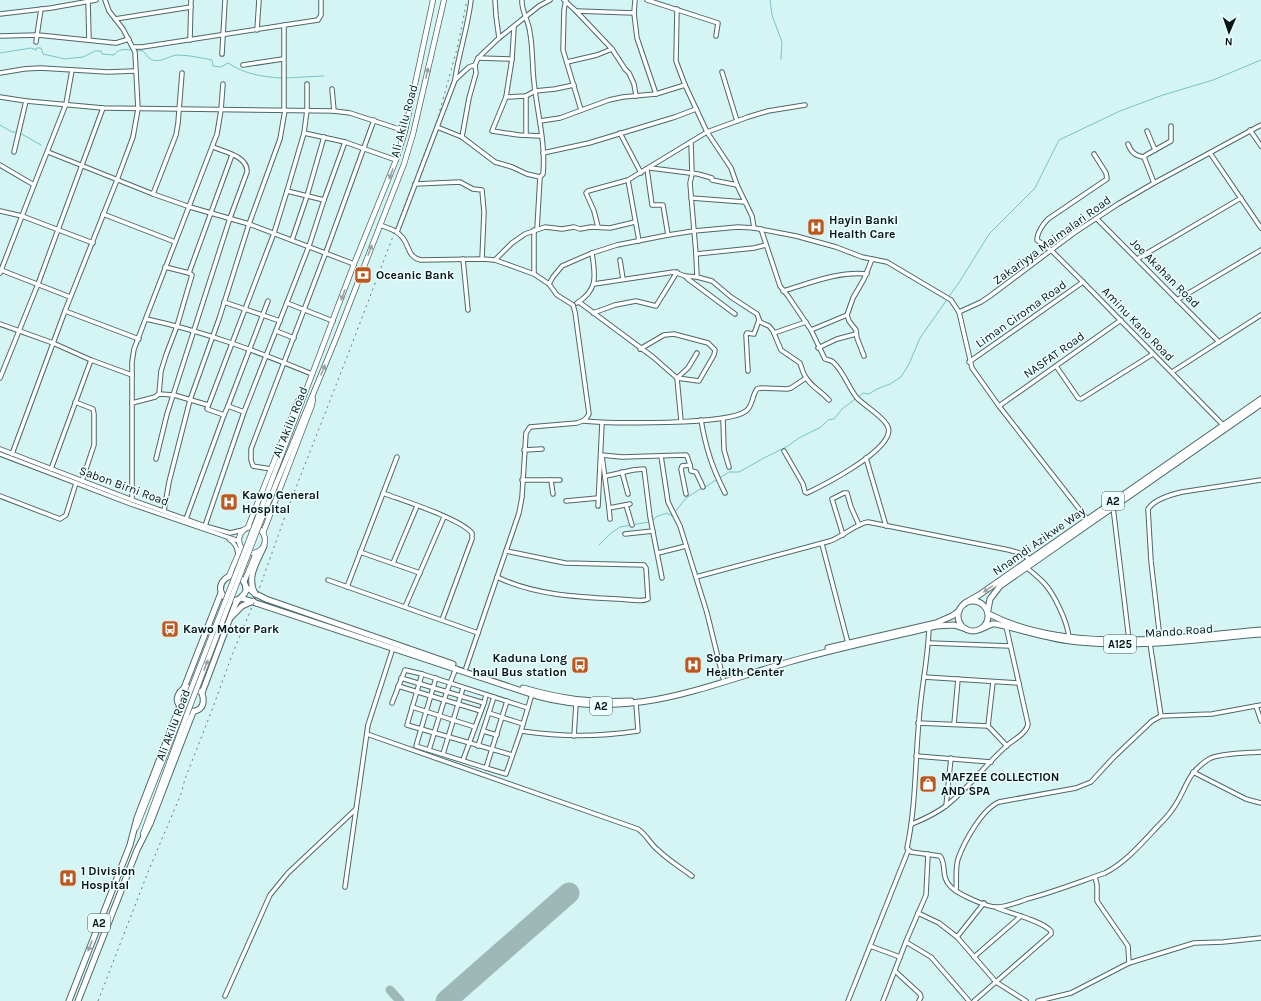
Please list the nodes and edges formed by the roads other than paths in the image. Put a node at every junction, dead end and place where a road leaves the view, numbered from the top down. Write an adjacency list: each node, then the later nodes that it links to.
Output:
1 (96, 0): 16 (street)
2 (105, 0): 24 (street)
3 (191, 0): 17 (street)
4 (225, 0): 31 (street)
5 (259, 0): 28 (street)
6 (322, 0): 25 (street)
7 (433, 0): 27 (main road, Ali Akilu Road)
8 (444, 0): 29 (main road, Ali Akilu Road)
9 (471, 0): 53 (street)
10 (495, 0): 34 (street)
11 (522, 0): 23 (street)
12 (550, 0): 23 (street)
13 (565, 0): 20 (street); 45 (street)
14 (635, 0): 21 (street)
15 (647, 0): 19 (street)
16 (88, 2): 18 (street); 36 (street)
17 (191, 7): 24 (street); 37 (street)
18 (41, 9): 22 (street); 30 (street)
19 (677, 9): 33 (street); 57 (street)
20 (576, 11): 21 (street); 40 (street)
21 (634, 13): 60 (street)
22 (0, 14)
23 (526, 17): 26 (street); 59 (street)
24 (115, 19): 35 (street)
25 (284, 25): 28 (street); 44 (street)
26 (514, 27): 34 (street); 43 (street)
27 (426, 29): 29 (main road); 84 (main road, Ali Akilu Road)
28 (257, 30): 31 (street)
29 (437, 31): 136 (main road, Ali Akilu Road, one-way to 29)
30 (38, 35): 32 (street); 36 (street); 38 (street)
31 (222, 35): 37 (street); 41 (street)
32 (0, 36)
33 (716, 36)
34 (499, 38): 42 (street)
35 (129, 39): 36 (street); 39 (street)
36 (89, 40)
37 (190, 40): 39 (street)
38 (36, 42)
39 (134, 49): 49 (street)
40 (612, 49): 45 (street); 62 (street)
41 (222, 54)
42 (478, 58): 43 (street); 47 (street)
43 (512, 58): 64 (street)
44 (283, 59): 46 (street); 73 (street)
45 (567, 62): 56 (street)
46 (243, 65)
47 (475, 65): 53 (street); 92 (street)
48 (72, 70): 49 (street); 51 (street); 66 (street)
49 (135, 72): 69 (street)
50 (722, 72): 78 (street)
51 (0, 73)
52 (182, 73): 70 (street)
53 (455, 80): 82 (street)
54 (223, 84): 72 (street)
55 (307, 84): 74 (street)
56 (574, 85): 59 (street); 75 (street)
57 (685, 85): 60 (street); 71 (street)
58 (332, 89): 76 (street)
59 (536, 91): 61 (street); 79 (street)
60 (656, 94): 62 (street)
61 (526, 96): 64 (street); 89 (street)
62 (636, 96): 75 (street)
63 (0, 97): 65 (street)
64 (506, 97): 89 (street)
65 (26, 101): 66 (street); 100 (street)
66 (66, 104): 68 (street); 101 (street)
67 (805, 105): 78 (street)
68 (103, 108): 69 (street); 109 (street)
69 (138, 109): 70 (street); 114 (street)
70 (179, 109): 72 (street); 121 (street)
71 (696, 109): 87 (street); 88 (street)
72 (221, 110): 73 (street); 97 (street)
73 (284, 110): 74 (street); 135 (street)
74 (307, 110): 76 (street); 86 (street)
75 (581, 110): 79 (street)
76 (334, 111): 77 (street)
77 (374, 120): 84 (street); 98 (street)
78 (737, 120): 87 (street)
79 (540, 121): 90 (street)
80 (1261, 124): 83 (street, Zakariyya Maimalari Road)
81 (1171, 126): 99 (street)
82 (437, 127): 92 (street); 117 (street)
83 (1250, 130): 96 (street); 103 (street, Zakariyya Maimalari Road)
84 (405, 131): 107 (main road, Ali Akilu Road)
85 (1147, 131): 99 (street)
86 (304, 132): 91 (street); 120 (street)
87 (707, 132): 94 (street); 119 (street)
88 (620, 133): 102 (street); 111 (street)
89 (526, 135): 90 (street)
90 (541, 136): 102 (street)
91 (324, 137): 93 (street); 122 (street)
92 (462, 137): 113 (street)
93 (345, 142): 98 (street); 125 (street)
94 (691, 142): 110 (street); 112 (street)
95 (1128, 144): 106 (street)
96 (1261, 146)
97 (213, 147): 105 (street); 127 (street)
98 (364, 148): 107 (street); 155 (street)
99 (1155, 150): 106 (street)
100 (14, 152)
101 (48, 152): 109 (street); 118 (street)
102 (543, 153): 113 (street)
103 (1210, 153): 116 (street, Zakariyya Maimalari Road); 124 (street)
104 (1094, 154): 154 (street, Aminu Kano Road)
105 (232, 155): 129 (street); 132 (street)
106 (1144, 158): 116 (street)
107 (396, 160): 164 (main road, Ali Akilu Road, one-way to 164)
108 (0, 165): 118 (street)
109 (81, 167): 114 (street); 140 (street)
110 (648, 168): 111 (street); 112 (street); 146 (street)
111 (641, 173): 115 (street)
112 (692, 174): 119 (street); 123 (street)
113 (540, 177): 141 (street)
114 (117, 180): 121 (street); 130 (street)
115 (628, 180): 134 (street); 137 (street)
116 (1154, 183): 133 (street, Zakariyya Maimalari Road)
117 (415, 184): 144 (street); 158 (street)
118 (34, 185): 131 (street)
119 (737, 186): 126 (street)
120 (288, 191): 122 (street); 145 (street)
121 (153, 194): 127 (street)
122 (307, 196): 125 (street); 147 (street)
123 (691, 198): 126 (street); 143 (street)
124 (1241, 198): 139 (street); 161 (street)
125 (324, 200): 152 (street)
126 (745, 202): 138 (street)
127 (190, 207): 129 (street); 149 (street)
128 (0, 211): 131 (street)
129 (211, 213): 132 (street); 168 (street)
130 (103, 214): 149 (street); 150 (street)
131 (22, 216): 140 (street); 166 (street)
132 (230, 218): 135 (street); 206 (street)
133 (1097, 219): 154 (street, Zakariyya Maimalari Road); 161 (street, Joe Akahan Road)
134 (635, 222): 137 (street); 148 (street)
135 (249, 224): 145 (street); 182 (street)
136 (380, 225): 144 (street); 235 (main road, Ali Akilu Road, one-way to 136)
137 (598, 227): 141 (street)
138 (754, 228): 142 (street); 143 (street)
139 (1261, 228)
140 (57, 229): 150 (street); 175 (street)
141 (536, 229): 162 (street); 169 (street)
142 (761, 229): 151 (street); 160 (street)
143 (694, 231): 146 (street); 157 (street)
144 (397, 232): 159 (street)
145 (274, 234): 147 (street); 186 (street)
146 (668, 235): 148 (street)
147 (292, 240): 152 (street)
148 (639, 241): 156 (street)
149 (175, 242): 165 (street)
150 (92, 243): 179 (street)
151 (766, 245): 157 (street); 178 (street)
152 (309, 246): 155 (street); 184 (street)
153 (1261, 250): 180 (street)
154 (1052, 251): 174 (street, Aminu Kano Road); 190 (street, Zakariyya Maimalari Road)
155 (326, 252): 164 (street); 187 (street)
156 (592, 253): 176 (street); 177 (street)
157 (696, 254): 172 (street)
158 (482, 258): 159 (street); 162 (street)
159 (463, 259): 188 (street)
160 (872, 259): 170 (street); 190 (street)
161 (1137, 259): 180 (street, Joe Akahan Road)
162 (495, 260): 169 (street)
163 (620, 260): 173 (street)
164 (354, 264): 200 (main road, Ali Akilu Road, one-way to 200)
165 (165, 267): 168 (street); 196 (street)
166 (0, 271): 175 (street)
167 (677, 272): 171 (street); 173 (street); 191 (street)
168 (189, 273): 203 (street)
169 (534, 274): 176 (street)
170 (866, 274): 178 (street); 195 (street)
171 (685, 276): 172 (street); 192 (street)
172 (697, 276): 197 (street)
173 (623, 279): 177 (street)
174 (1083, 282): 198 (street, Aminu Kano Road); 224 (street, Liman Ciroma Road)
175 (38, 284): 179 (street); 205 (street)
176 (549, 284): 185 (street)
177 (594, 284): 183 (street)
178 (783, 291): 201 (street)
179 (70, 297): 189 (street)
180 (1177, 300): 213 (street, Joe Akahan Road)
181 (268, 301): 194 (street)
182 (224, 302): 186 (street); 210 (street)
183 (579, 302): 185 (street); 191 (street)
184 (287, 303): 187 (street); 199 (street)
185 (573, 305): 251 (street)
186 (245, 309): 194 (street); 215 (street)
187 (304, 310): 200 (street); 211 (street)
188 (468, 310)
189 (65, 311): 212 (street); 214 (street)
190 (959, 312): 224 (street)
191 (593, 313): 216 (street)
192 (735, 314)
193 (1261, 314): 213 (street)
194 (262, 315): 199 (street); 218 (street)
195 (847, 315): 204 (street); 209 (street)
196 (146, 320): 203 (street); 212 (street)
197 (759, 320): 208 (street); 227 (street)
198 (1121, 320): 220 (street, Aminu Kano Road); 226 (street, NASFAT Road)
199 (280, 321): 207 (street)
200 (334, 321): 229 (main road, Ali Akilu Road)
201 (806, 322): 204 (street); 208 (street)
202 (0, 324): 205 (street)
203 (177, 326): 206 (street); 236 (street)
204 (811, 330): 217 (street)
205 (18, 331): 214 (street); 231 (street)
206 (194, 331): 210 (street); 237 (street)
207 (276, 331): 211 (street); 221 (street)
208 (774, 332): 233 (street)
209 (856, 334): 217 (street); 222 (street)
210 (212, 337): 215 (street); 239 (street)
211 (294, 338): 225 (street)
212 (139, 339): 230 (street)
213 (1219, 342): 228 (street)
214 (53, 343): 223 (street); 260 (street)
215 (231, 343): 218 (street); 244 (street)
216 (640, 348): 232 (street); 232 (street)
217 (818, 348): 264 (street)
218 (249, 350): 221 (street); 245 (street)
219 (697, 353): 232 (street)
220 (1153, 354): 226 (street); 228 (street, Aminu Kano Road)
221 (266, 356): 225 (street); 247 (street)
222 (864, 356)
223 (91, 360): 230 (street); 241 (street)
224 (970, 362): 246 (street)
225 (284, 363): 229 (street); 269 (street)
226 (1056, 366): 246 (street, NASFAT Road)
227 (748, 372)
228 (1172, 372): 254 (street, Aminu Kano Road)
229 (312, 374): 234 (main road, Ali Akilu Road)
230 (132, 375): 242 (street)
231 (0, 378)
232 (677, 378): 252 (street)
233 (806, 378): 240 (street); 249 (street)
234 (306, 390): 269 (main road); 297 (main road, Ali Akilu Road)
235 (314, 392): 297 (main road, Ali Akilu Road); 304 (main road)
236 (159, 394): 237 (street); 242 (street)
237 (174, 395): 239 (street); 265 (street)
238 (1261, 399): 254 (highway, Nnamdi Azikwe Way / A2)
239 (190, 400): 244 (street); 292 (street)
240 (829, 400)
241 (75, 402): 268 (street); 276 (street)
242 (132, 403): 286 (street)
243 (1261, 404): 290 (highway, Nnamdi Azikwe Way / A2)
244 (208, 405): 248 (street)
245 (228, 406): 247 (street); 248 (street)
246 (999, 406): 296 (street)
247 (244, 412): 300 (street)
248 (224, 415): 294 (street)
249 (723, 419): 250 (street); 267 (street)
250 (701, 420): 252 (street); 280 (street)
251 (584, 421): 253 (street); 257 (street)
252 (681, 421): 253 (street)
253 (602, 423): 261 (street)
254 (1223, 425): 296 (highway, Nnamdi Azikwe Way / A2)
255 (0, 449): 260 (street, Sabon Birni Road)
256 (542, 449): 257 (street)
257 (524, 450): 272 (street)
258 (784, 451): 264 (street)
259 (0, 454): 277 (street, Sabon Birni Road)
260 (12, 454): 268 (street, Sabon Birni Road)
261 (602, 455): 262 (street); 271 (street); 285 (street)
262 (661, 456): 266 (street); 311 (street)
263 (397, 457): 279 (street)
264 (866, 458): 301 (street)
265 (156, 459)
266 (690, 465): 278 (street); 283 (street)
267 (729, 467)
268 (51, 469): 276 (street, Sabon Birni Road)
269 (271, 469): 302 (main road)
270 (622, 472): 271 (street); 282 (street); 303 (street)
271 (606, 476): 291 (street)
272 (522, 480): 273 (street); 313 (street)
273 (551, 480): 274 (street); 281 (street)
274 (560, 480)
275 (1261, 480): 347 (street)
276 (82, 481): 286 (street, Sabon Birni Road)
277 (76, 483): 284 (street); 307 (street, Sabon Birni Road)
278 (703, 487)
279 (383, 493): 288 (street); 314 (street)
280 (725, 493)
281 (553, 494)
282 (628, 494)
283 (686, 494)
284 (0, 496)
285 (598, 498): 287 (street); 289 (street)
286 (132, 500): 292 (street, Sabon Birni Road)
287 (566, 501)
288 (417, 506): 293 (street); 319 (street)
289 (598, 506)
290 (1113, 507): 320 (highway, Nnamdi Azikwe Way / A2); 348 (street)
291 (609, 508): 295 (street); 298 (street)
292 (164, 511): 294 (street, Sabon Birni Road)
293 (444, 516): 321 (street); 338 (street)
294 (186, 519): 300 (street, Sabon Birni Road)
295 (610, 519)
296 (1087, 519): 318 (highway, Nnamdi Azikwe Way / A2)
297 (258, 523): 394 (main road, Ali Akilu Road, one-way to 297, bridge); 432 (main road, Ali Akilu Road, bridge)
298 (632, 525)
299 (859, 525): 301 (street); 306 (street); 306 (street)
300 (205, 526): 302 (street, Sabon Birni Road)
301 (886, 526): 318 (street)
302 (246, 529): 304 (main road); 308 (main road)
303 (652, 531): 305 (street); 316 (street)
304 (263, 533): 310 (main road)
305 (625, 534)
306 (843, 535): 309 (street)
307 (223, 536): 308 (street, Sabon Birni Road); 317 (street)
308 (238, 541): 312 (main road)
309 (822, 544): 324 (street); 349 (street)
310 (264, 546): 315 (main road); 330 (highway)
311 (686, 546): 316 (street); 324 (street)
312 (241, 548): 315 (main road); 317 (main road)
313 (506, 551): 323 (street); 323 (street)
314 (360, 552): 319 (street); 328 (street)
315 (256, 553): 327 (main road)
316 (658, 553): 325 (street)
317 (238, 554): 322 (main road)
318 (1030, 559): 333 (highway, Nnamdi Azikwe Way / A2, one-way to 333)
319 (393, 563): 321 (street)
320 (1026, 567): 336 (highway, Nnamdi Azikwe Way / A2); 346 (street)
321 (420, 573): 334 (street)
322 (229, 576): 327 (highway, A2); 329 (highway, A2)
323 (497, 577): 344 (street)
324 (696, 577): 361 (street)
325 (662, 578)
326 (328, 580): 328 (street)
327 (245, 584): 330 (highway, A2); 331 (highway, A2)
328 (347, 587): 334 (street)
329 (221, 593): 331 (highway, A2); 370 (highway, A2)
330 (256, 594): 355 (highway, A2)
331 (240, 599): 332 (highway, A2); 337 (highway, A2)
332 (254, 601): 337 (highway); 353 (highway, A2)
333 (966, 603): 335 (highway); 336 (highway)
334 (405, 607): 338 (street)
335 (959, 611): 341 (highway); 349 (highway, A2)
336 (988, 612): 342 (highway); 346 (highway, Mando Road / A125)
337 (229, 620): 374 (highway, A2)
338 (442, 620): 344 (street)
339 (1006, 626): 342 (highway, Mando Road / A125); 351 (highway, Mando Road / A125); 352 (street)
340 (929, 628): 341 (highway, A2); 350 (street); 384 (highway, A2)
341 (966, 629): 342 (highway)
342 (981, 629)
343 (1261, 630): 347 (highway, Mando Road / A125)
344 (478, 633): 355 (street)
345 (1261, 634): 351 (highway, Mando Road / A125)
346 (1069, 637): 348 (highway, Mando Road / A125)
347 (1160, 639): 348 (highway, Mando Road / A125)
348 (1129, 640)
349 (848, 643): 361 (highway, A2)
350 (929, 643): 352 (street); 358 (street)
351 (1150, 643): 397 (street)
352 (1010, 646): 367 (street)
353 (393, 648): 354 (highway, A2); 410 (street)
354 (456, 668): 366 (street); 375 (highway, A2)
355 (466, 668): 361 (highway, A2)
356 (409, 671): 357 (street); 359 (street); 363 (street)
357 (422, 674): 360 (street); 365 (street)
358 (924, 677): 362 (street); 401 (street)
359 (401, 678): 363 (street); 368 (street)
360 (436, 678): 366 (street); 369 (street)
361 (723, 678)
362 (958, 679): 364 (street); 403 (street)
363 (407, 680): 365 (street)
364 (993, 682): 367 (street); 405 (street)
365 (419, 683): 369 (street); 372 (street)
366 (450, 683): 371 (street); 373 (street)
367 (1019, 683): 416 (street)
368 (398, 686): 372 (street); 382 (street)
369 (434, 687): 373 (street); 376 (street)
370 (184, 688): 374 (highway); 388 (highway, A2)
371 (463, 688): 377 (street); 378 (street)
372 (417, 691): 376 (street); 390 (street)
373 (447, 691): 378 (street); 380 (street)
374 (202, 693): 394 (highway, A2)
375 (532, 694): 386 (highway, A2); 391 (street)
376 (431, 695): 380 (street); 393 (street)
377 (486, 695): 379 (street); 383 (street)
378 (461, 696): 383 (street); 385 (street)
379 (494, 697): 381 (street); 395 (street)
380 (444, 700): 385 (street); 396 (street)
381 (507, 701): 391 (street); 398 (street)
382 (392, 703)
383 (484, 703): 392 (street)
384 (636, 703): 386 (highway, A2); 412 (street)
385 (458, 704): 392 (street); 399 (street)
386 (576, 704): 412 (street)
387 (1261, 705): 389 (street)
388 (180, 706): 394 (highway); 432 (highway, A2)
389 (1256, 706): 397 (street); 400 (street)
390 (412, 707): 393 (street); 406 (street)
391 (528, 708): 402 (street)
392 (481, 711): 404 (street)
393 (426, 712): 396 (street); 406 (street)
394 (190, 713): 433 (highway, A2)
395 (489, 713): 398 (street); 407 (street)
396 (440, 716): 399 (street); 409 (street)
397 (1161, 716): 439 (street)
398 (502, 717): 402 (street); 411 (street)
399 (454, 720): 404 (street); 413 (street)
400 (1261, 721)
401 (918, 723): 403 (street); 422 (street)
402 (523, 724): 408 (street)
403 (954, 724): 405 (street)
404 (476, 726): 407 (street); 414 (street)
405 (988, 726): 416 (street)
406 (420, 729): 409 (street); 418 (street)
407 (484, 729): 411 (street); 415 (street)
408 (521, 731): 412 (street); 421 (street)
409 (434, 733): 413 (street); 418 (street)
410 (367, 734): 430 (street); 436 (street)
411 (497, 735): 417 (street)
412 (574, 736)
413 (448, 737): 414 (street); 420 (street)
414 (470, 743): 415 (street); 424 (street)
415 (478, 746): 417 (street)
416 (1007, 746): 425 (street)
417 (492, 749): 421 (street); 426 (street)
418 (429, 750): 420 (street)
419 (1261, 752): 427 (street)
420 (443, 754): 424 (street)
421 (512, 756): 426 (street)
422 (916, 756): 423 (street); 431 (street)
423 (951, 758): 425 (street); 429 (street)
424 (463, 760): 426 (street)
425 (991, 762): 429 (street)
426 (486, 768)
427 (1193, 772): 428 (street); 437 (street)
428 (1261, 803)
429 (946, 806): 431 (street)
430 (357, 808): 438 (street); 453 (street)
431 (912, 824): 434 (street)
432 (129, 846): 433 (highway); 454 (highway, A2, one-way to 454)
433 (137, 849): 455 (highway, A2)
434 (908, 851): 435 (street); 447 (street)
435 (928, 854): 439 (street); 442 (street)
436 (692, 876)
437 (1095, 877): 441 (street); 450 (street)
438 (345, 887)
439 (956, 890): 440 (street)
440 (984, 903): 441 (street); 444 (street)
441 (992, 907): 443 (street)
442 (918, 913): 444 (street); 446 (street)
443 (1021, 916): 449 (street); 452 (street)
444 (956, 937): 449 (street)
445 (1261, 938): 450 (street)
446 (906, 942): 448 (street); 459 (street)
447 (870, 946): 448 (street); 456 (street)
448 (900, 957): 451 (street)
449 (974, 957): 452 (street)
450 (1129, 963): 462 (street)
451 (895, 971): 457 (street); 458 (street)
452 (996, 982): 460 (street); 461 (street)
453 (225, 996)
454 (69, 1001)
455 (78, 1001)
456 (848, 1001)
457 (883, 1001)
458 (919, 1001)
459 (969, 1001)
460 (974, 1001)
461 (1026, 1001)
462 (1038, 1001)

